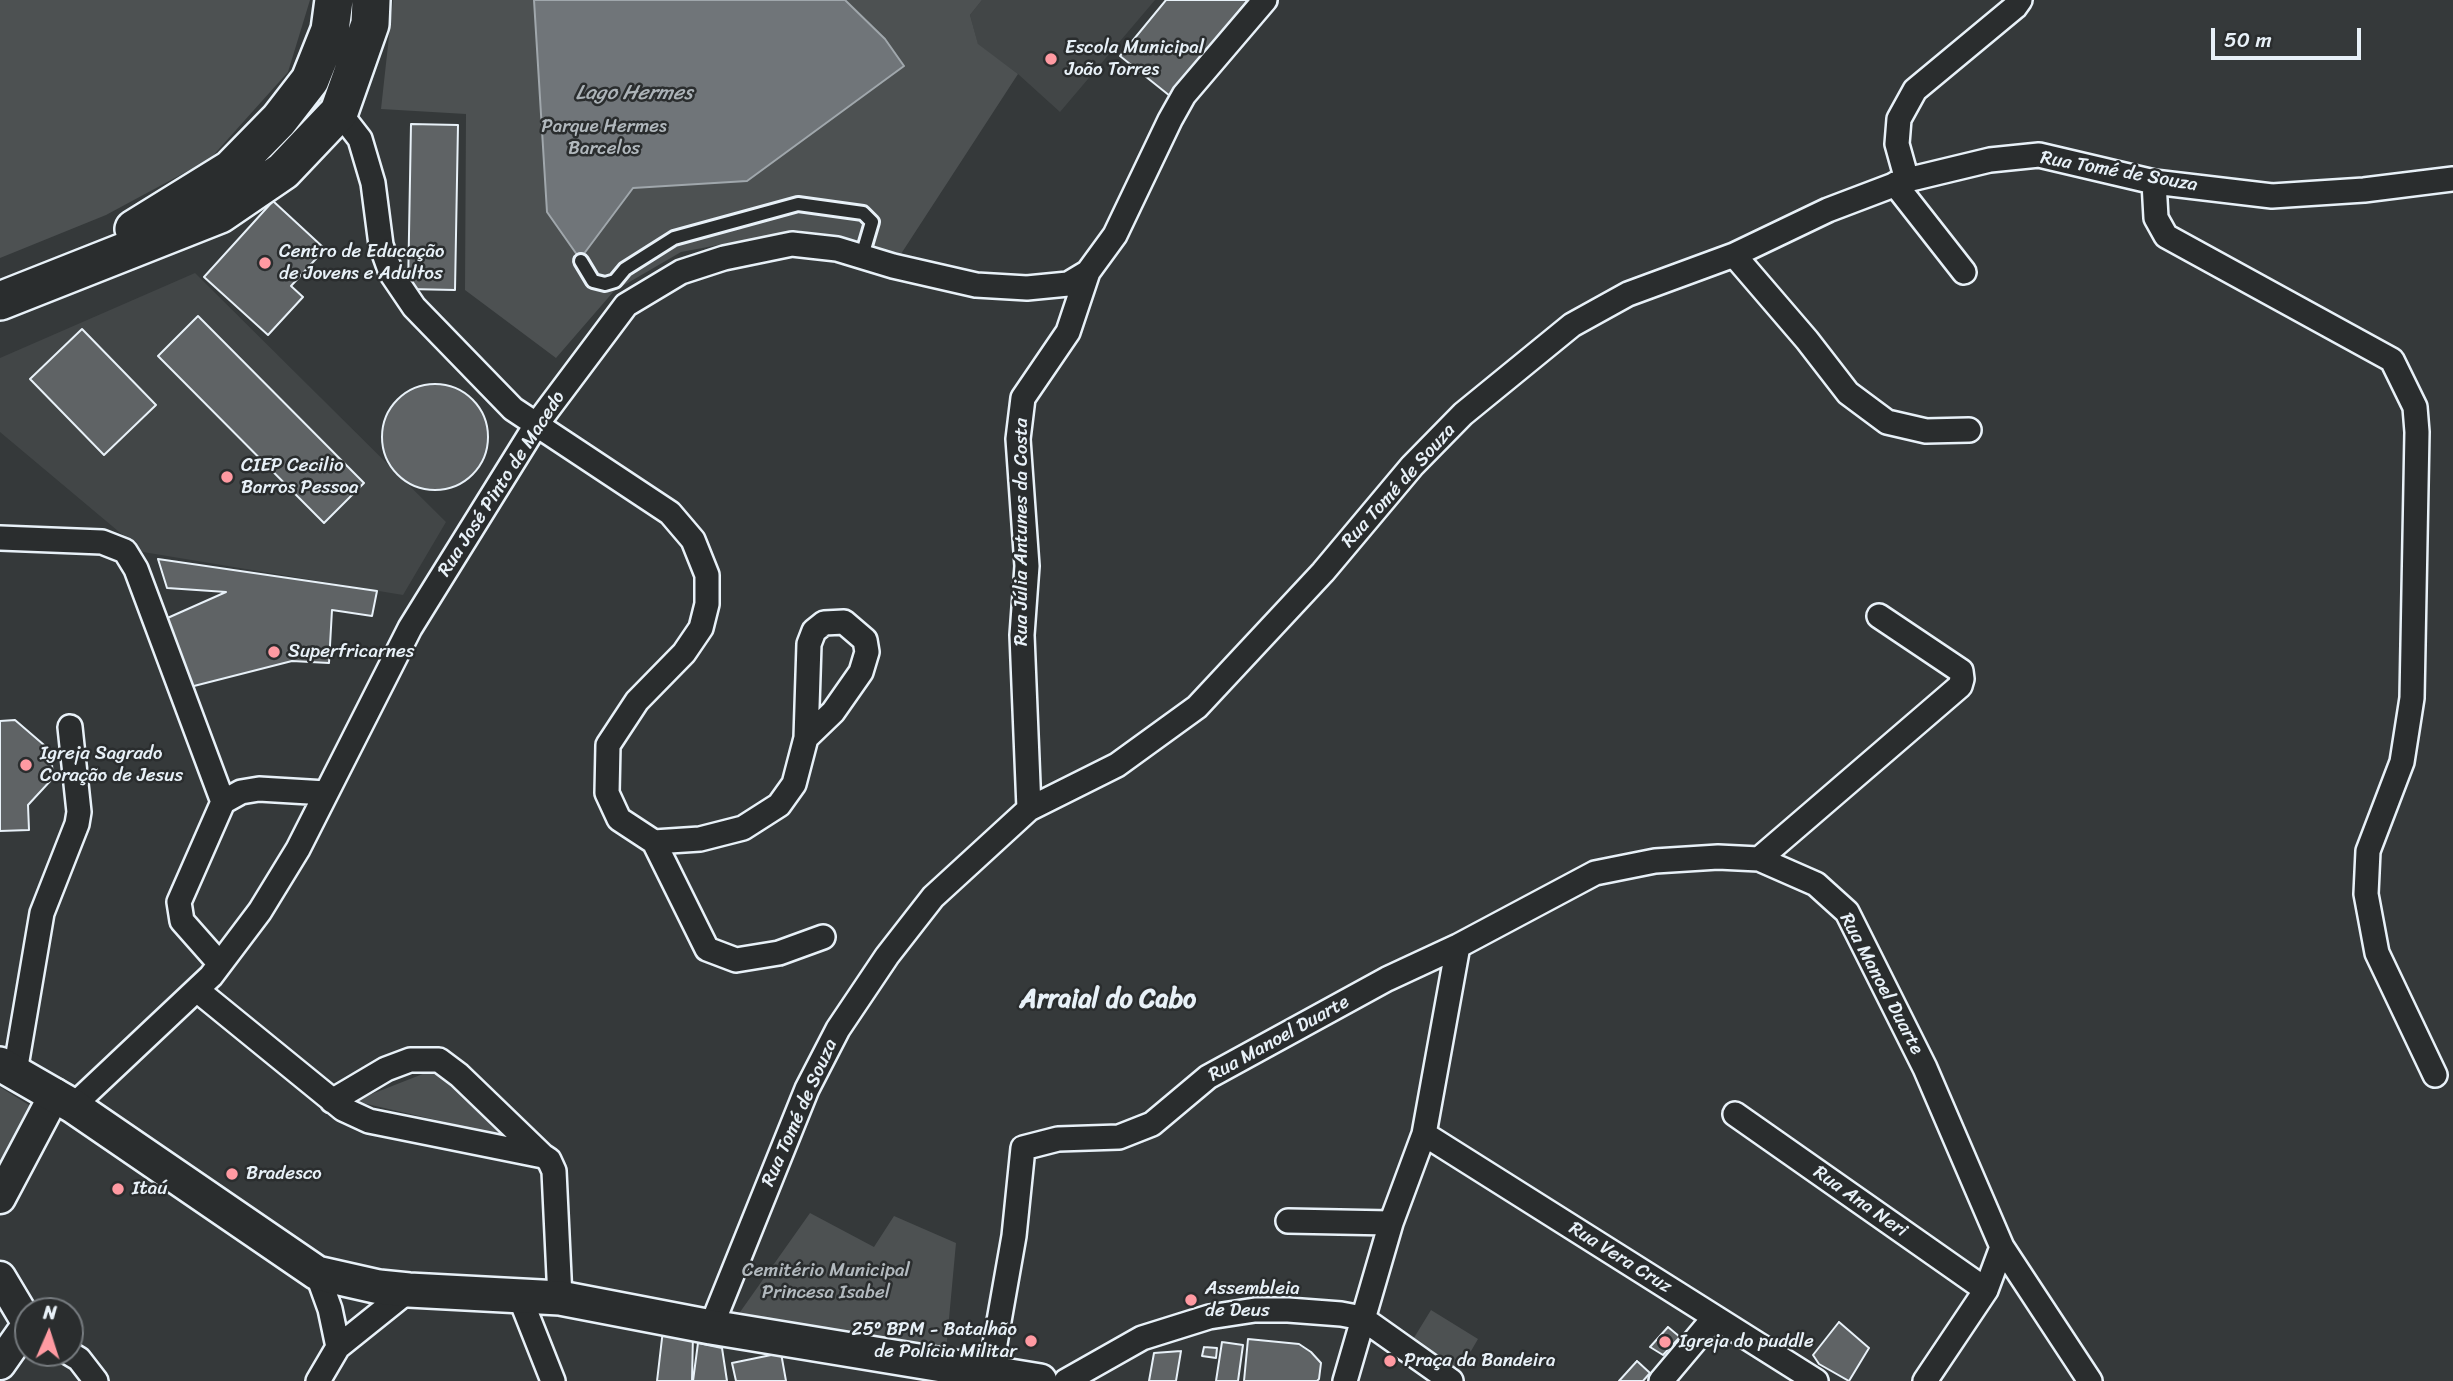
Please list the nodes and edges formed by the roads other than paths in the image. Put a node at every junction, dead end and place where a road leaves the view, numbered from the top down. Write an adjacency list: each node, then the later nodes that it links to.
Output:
1 (334, 0): 14 (main road)
2 (371, 0): 5 (main road)
3 (1265, 0): 12 (street)
4 (2020, 0): 7 (street)
5 (339, 112): 15 (main road); 16 (street)
6 (2453, 178): 8 (street, Rua Tomé de Souza)
7 (1901, 182): 8 (street, Rua Tomé de Souza); 9 (street, Rua Tomé de Souza); 13 (street)
8 (2154, 182): 32 (street)
9 (1734, 255): 17 (street); 24 (street, Rua Tomé de Souza)
10 (862, 256): 11 (lane); 12 (street, Rua José Pinto de Macedo); 16 (street, Rua José Pinto de Macedo)
11 (581, 261)
12 (1088, 272): 24 (street, Rua Júlia Antunes da Costa)
13 (1964, 272)
14 (0, 278)
15 (0, 301)
16 (536, 425): 22 (street, Rua José Pinto de Macedo); 25 (street)
17 (1969, 430)
18 (0, 538): 23 (street)
19 (1879, 616): 26 (street)
20 (71, 727): 31 (street)
21 (806, 738): 21 (street); 25 (street)
22 (326, 793): 23 (street); 29 (street, Rua José Pinto de Macedo)
23 (223, 802): 29 (street)
24 (1029, 809): 51 (street, Rua Tomé de Souza)
25 (654, 842): 27 (street)
26 (1759, 859): 28 (street, Rua Manoel Duarte); 41 (street, Rua Manoel Duarte)
27 (823, 937)
28 (1458, 946): 36 (street); 56 (street, Rua Manoel Duarte)
29 (220, 964): 30 (street, Rua José Pinto de Macedo)
30 (197, 990): 33 (street, Rua José Pinto de Macedo); 34 (street)
31 (8, 1068): 33 (main road)
32 (2435, 1075)
33 (64, 1100): 38 (street); 42 (main road)
34 (332, 1101): 37 (street); 37 (street)
35 (1735, 1114): 45 (street, Rua Ana Neri)
36 (1424, 1134): 40 (street); 50 (street, Rua Vera Cruz)
37 (543, 1156): 47 (street)
38 (0, 1198)
39 (1288, 1221): 40 (street)
40 (1391, 1223): 49 (street)
41 (2002, 1247): 45 (street); 67 (street, Rua Manoel Duarte)
42 (317, 1273): 44 (main road); 53 (street)
43 (0, 1277): 48 (street)
44 (410, 1290): 46 (main road); 53 (street)
45 (1986, 1290): 66 (street)
46 (519, 1295): 47 (main road); 59 (street)
47 (559, 1298): 51 (main road)
48 (14, 1300)
49 (1362, 1318): 61 (street); 62 (street); 63 (street)
50 (1714, 1318): 64 (street); 65 (street, Rua Vera Cruz)
51 (710, 1327): 56 (main road)
52 (14, 1344): 54 (street)
53 (338, 1347): 58 (street)
54 (0, 1364)
55 (84, 1365): 57 (street)
56 (990, 1372): 60 (main road)
57 (96, 1381)
58 (318, 1381)
59 (553, 1381)
60 (1040, 1381)
61 (1066, 1381)
62 (1345, 1381)
63 (1451, 1381)
64 (1661, 1381)
65 (1816, 1381)
66 (1926, 1381)
67 (2090, 1381)

